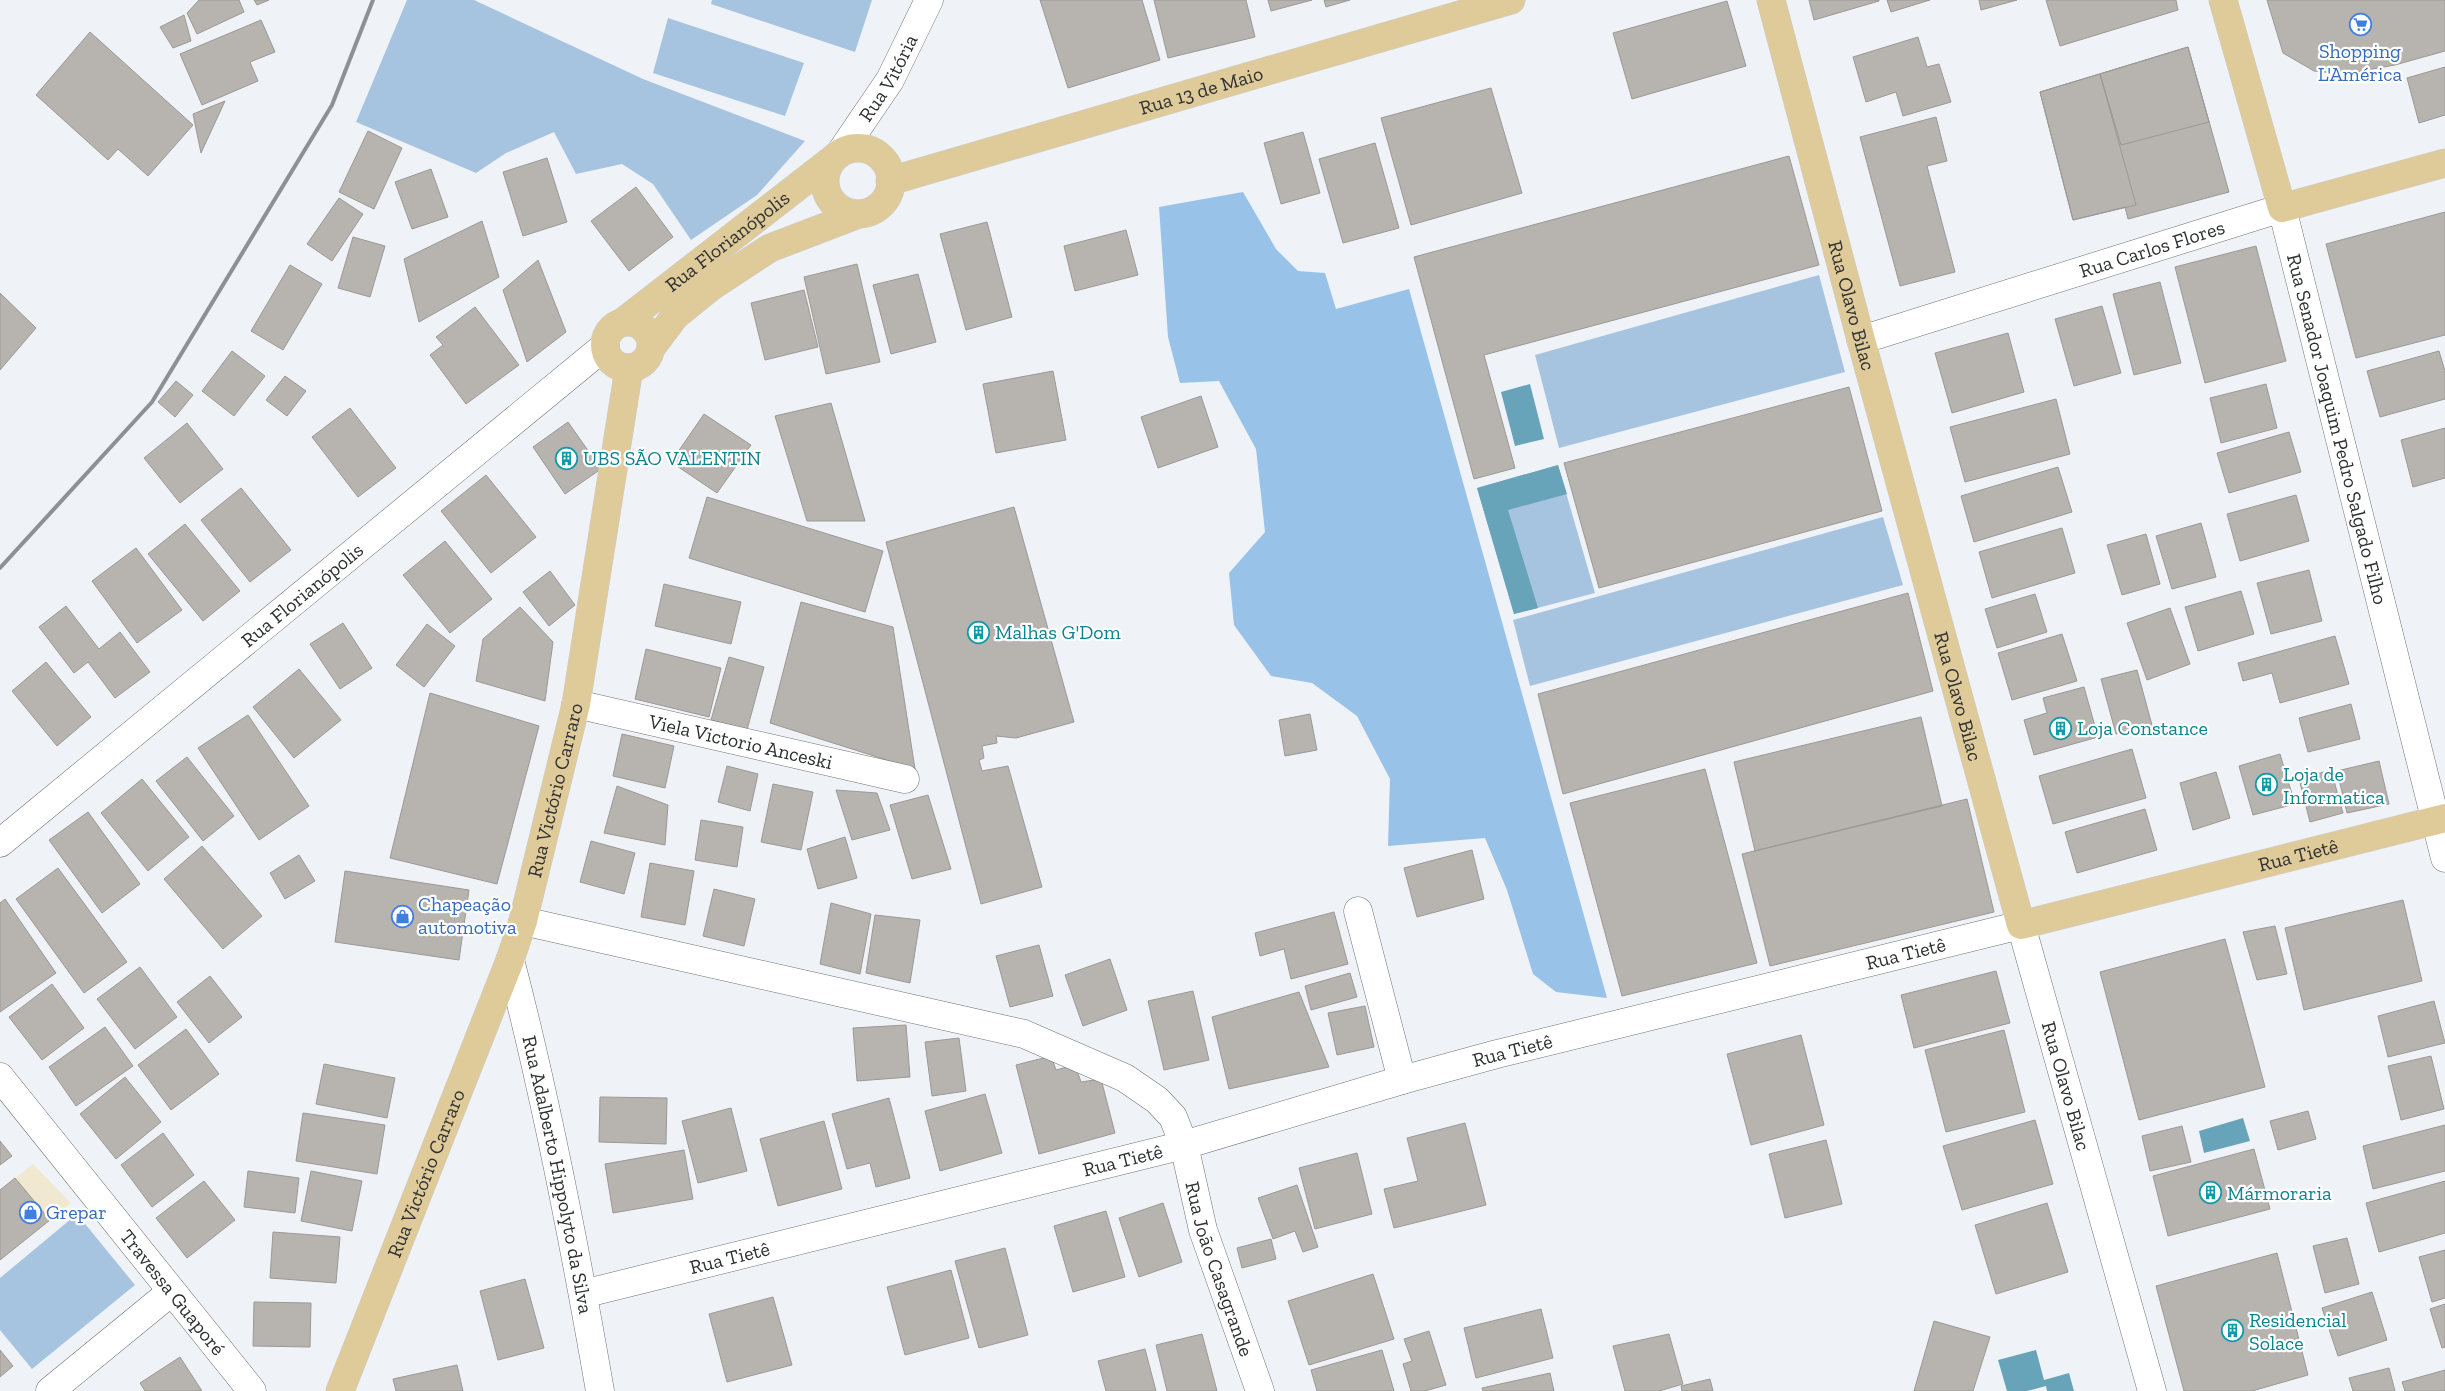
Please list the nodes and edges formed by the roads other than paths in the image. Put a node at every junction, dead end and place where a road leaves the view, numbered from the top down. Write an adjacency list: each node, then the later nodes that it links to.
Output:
1 (929, 0): 5 (street, Rua Vitória)
2 (1511, 0): 7 (main road, Rua 13 de Maio)
3 (1771, 0): 11 (main road, Rua Olavo Bilac)
4 (2223, 0): 8 (main road, Rua Senador Joaquim Pedro Salgado Filho)
5 (837, 156): 7 (main road); 9 (main road); 10 (main road, Rua Florianópolis)
6 (2445, 163): 8 (main road, Rua Carlos Flores)
7 (890, 181): 9 (main road)
8 (2282, 208): 11 (street, Rua Carlos Flores); 17 (street, Rua Senador Joaquim Pedro Salgado Filho)
9 (859, 214): 13 (main road, Rua Florianópolis)
10 (623, 322): 12 (main road); 13 (main road)
11 (1861, 340): 22 (main road, Rua Olavo Bilac)
12 (605, 346): 14 (main road); 18 (street, Rua Florianópolis)
13 (651, 348): 14 (main road)
14 (629, 368): 15 (main road, Rua Victório Carraro)
15 (576, 704): 16 (street, Viela Victorio Anceski); 21 (main road, Rua Victório Carraro)
16 (906, 779)
17 (2440, 819): 19 (street, Rua Senador Joaquim Pedro Salgado Filho); 22 (main road, Rua Tietê)
18 (0, 842)
19 (2445, 858)
20 (1358, 911): 25 (street)
21 (523, 921): 23 (main road, Rua Victório Carraro); 26 (street, Rua João Casagrande)
22 (2021, 925): 25 (street, Rua Tietê); 34 (street, Rua Olavo Bilac)
23 (510, 960): 28 (street, Rua Adalberto Hippolyto da Silva); 31 (main road, Rua Victório Carraro)
24 (0, 1077): 27 (street, Travessa Guaporé)
25 (1402, 1080): 26 (street, Rua Tietê)
26 (1184, 1145): 28 (street, Rua Tietê); 33 (street, Rua João Casagrande)
27 (171, 1292): 29 (street); 30 (street, Travessa Guaporé)
28 (583, 1294): 32 (street, Rua Adalberto Hippolyto da Silva)
29 (50, 1391)
30 (252, 1391)
31 (340, 1391)
32 (600, 1391)
33 (1260, 1391)
34 (2152, 1391)

